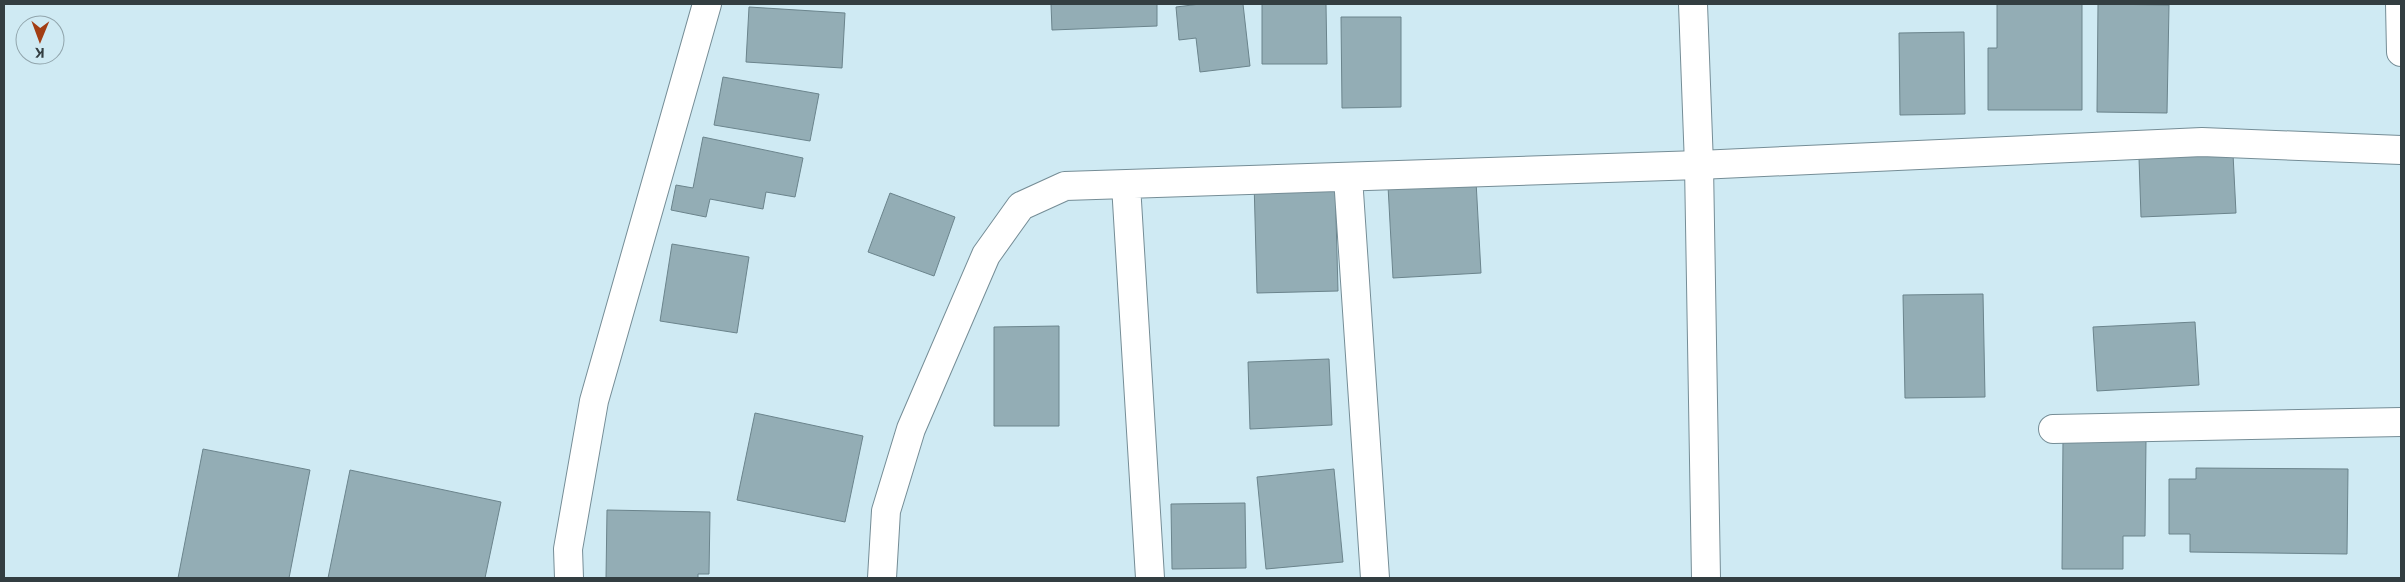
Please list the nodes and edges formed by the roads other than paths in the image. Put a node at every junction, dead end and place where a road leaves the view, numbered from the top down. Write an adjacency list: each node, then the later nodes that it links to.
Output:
1 (707, 4): 11 (street)
2 (1693, 4): 6 (street)
3 (2400, 4): 4 (street)
4 (2401, 52)
5 (2401, 150): 6 (street)
6 (1699, 165): 7 (street); 15 (street)
7 (1348, 177): 8 (street); 14 (street)
8 (1126, 185): 12 (street); 13 (street)
9 (2401, 422): 10 (street)
10 (2053, 429)
11 (569, 578)
12 (882, 578)
13 (1150, 578)
14 (1375, 578)
15 (1706, 578)

